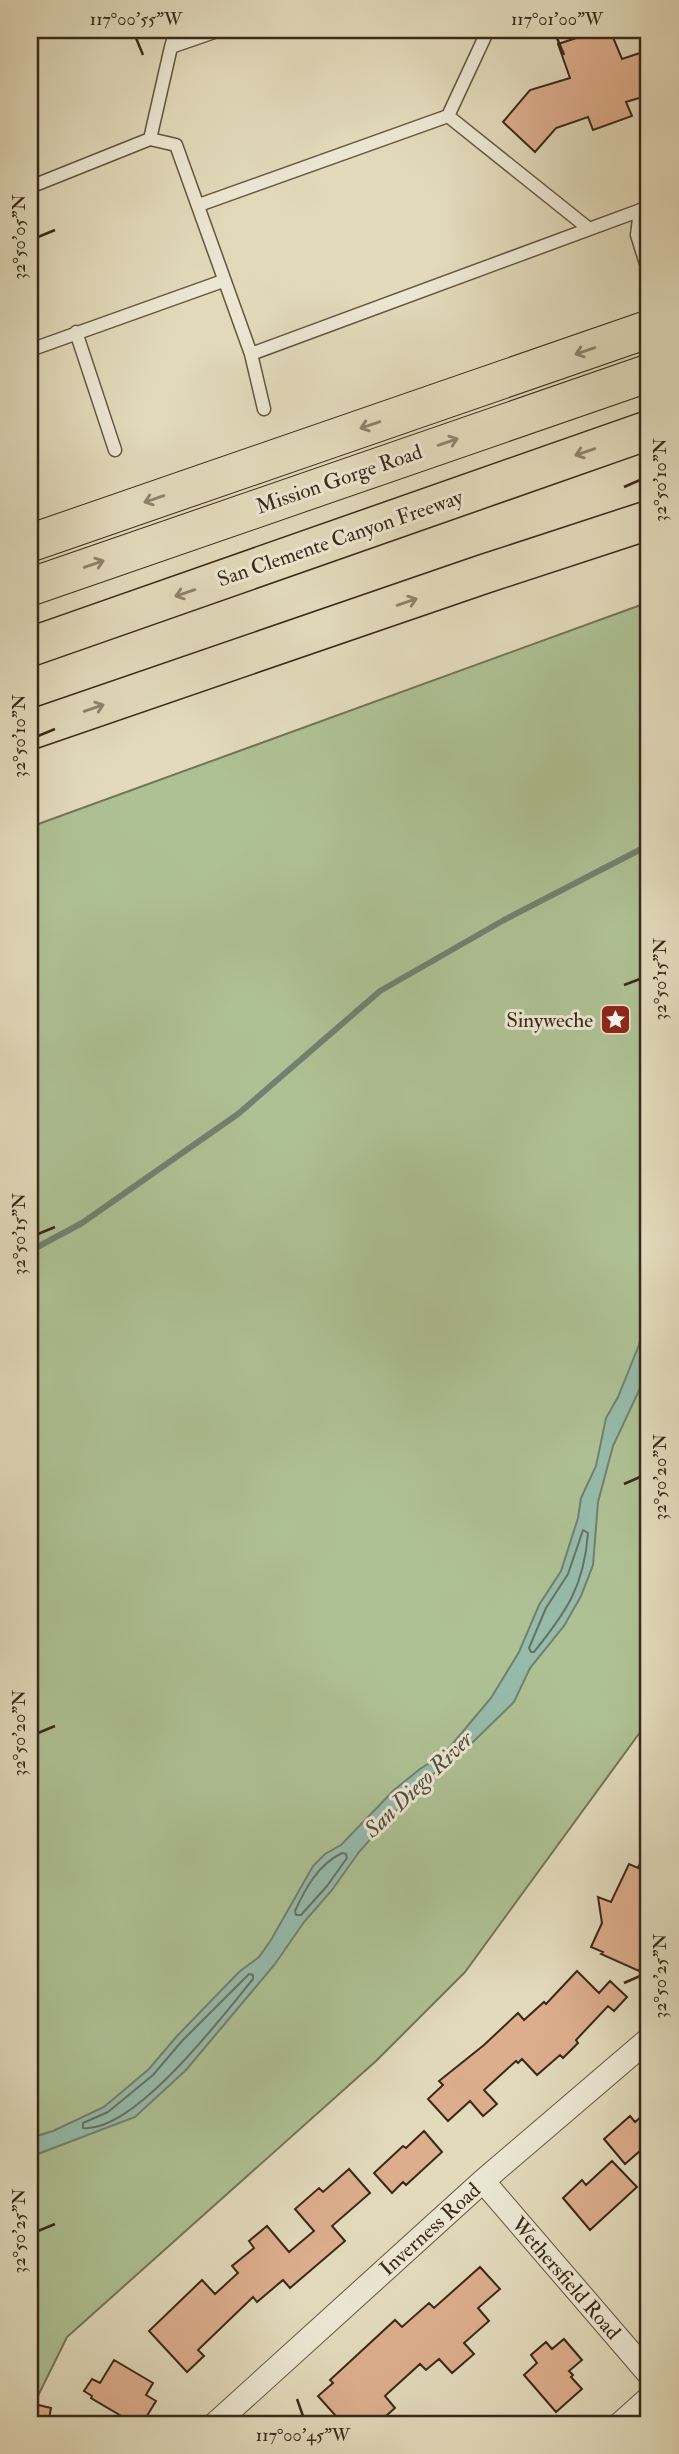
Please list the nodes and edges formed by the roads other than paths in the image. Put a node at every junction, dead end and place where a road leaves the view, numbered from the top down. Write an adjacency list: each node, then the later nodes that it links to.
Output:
1 (176, 30): 4 (lane)
2 (220, 30): 4 (lane)
3 (488, 30): 5 (lane)
4 (171, 47): 6 (lane)
5 (448, 116): 8 (lane); 10 (lane)
6 (150, 139): 7 (lane); 8 (lane)
7 (30, 187)
8 (199, 205): 12 (lane)
9 (646, 211): 10 (lane); 11 (lane)
10 (588, 228): 16 (lane)
11 (649, 273)
12 (223, 281): 14 (lane); 16 (lane)
13 (649, 329): 22 (main road, Mission Gorge Road, one-way to 22)
14 (76, 332): 15 (lane); 20 (lane)
15 (30, 350)
16 (251, 354): 18 (lane)
17 (649, 373): 23 (main road, Mission Gorge Road, one-way to 17)
18 (264, 409)
19 (649, 430): 24 (highway, San Clemente Canyon Freeway, one-way to 24)
20 (115, 450)
21 (649, 520): 25 (highway, one-way to 21)
22 (30, 542)
23 (30, 586)
24 (30, 647)
25 (30, 730)
26 (649, 2039): 27 (street, Inverness Road)
27 (483, 2181): 28 (street, Wethersfield Road); 30 (street, Inverness Road)
28 (649, 2375)
29 (649, 2398): 31 (street)
30 (215, 2424)
31 (620, 2424)

